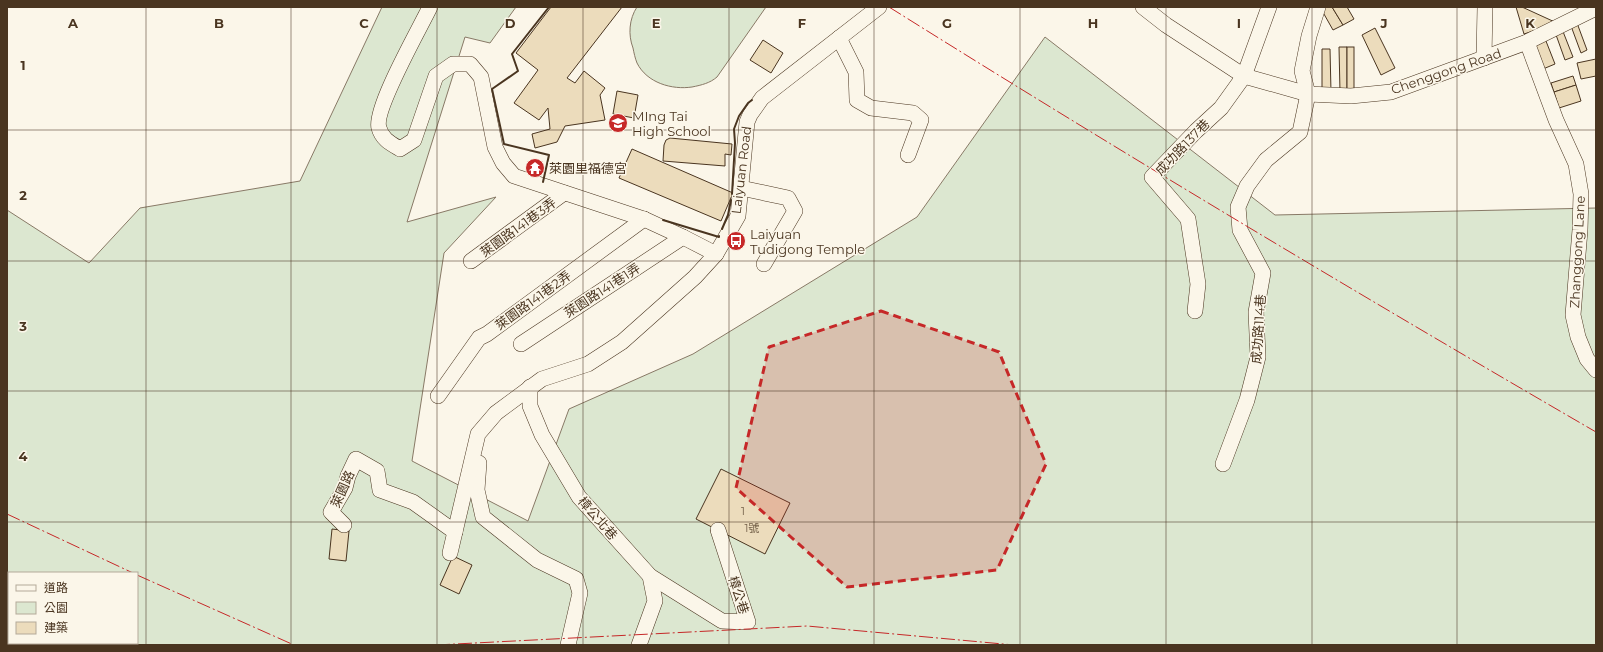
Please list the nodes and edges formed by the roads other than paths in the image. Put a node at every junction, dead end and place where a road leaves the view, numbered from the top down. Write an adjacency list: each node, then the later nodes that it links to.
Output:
1 (430, 7): 15 (street)
2 (879, 7): 8 (street, Laiyuan Road)
3 (1143, 7): 11 (street, Chenggong Road)
4 (1269, 7): 11 (street)
5 (1318, 7): 12 (street, 成功路114巷)
6 (1485, 7): 10 (street)
7 (1596, 8): 9 (street, Chenggong Road)
8 (839, 38): 13 (street); 14 (street, Laiyuan Road)
9 (1527, 42): 10 (street, Chenggong Road); 23 (street, Zhanggong Lane)
10 (1484, 58): 12 (street, Chenggong Road)
11 (1244, 76): 12 (street, Chenggong Road); 21 (street, 成功路137巷)
12 (1308, 94): 27 (street, 成功路114巷)
13 (908, 155)
14 (741, 188): 18 (street, Laiyuan Road); 20 (street)
15 (564, 193): 16 (street); 19 (street, 萊園路141巷3弄)
16 (644, 219): 17 (street); 25 (street, 萊園路141巷2弄)
17 (684, 237): 18 (street); 22 (street, 萊園路141巷1弄)
18 (716, 254): 24 (street, Laiyuan Road)
19 (471, 261)
20 (764, 264)
21 (1196, 311)
22 (521, 344)
23 (1596, 370)
24 (530, 387): 26 (street); 32 (street, 樟公北巷)
25 (438, 396)
26 (478, 434): 30 (street); 33 (street)
27 (1223, 464)
28 (344, 525): 30 (street, 萊園路)
29 (718, 530): 32 (street, 樟公巷)
30 (455, 532): 31 (street)
31 (450, 553)
32 (650, 576): 34 (street)
33 (568, 645)
34 (639, 645)

